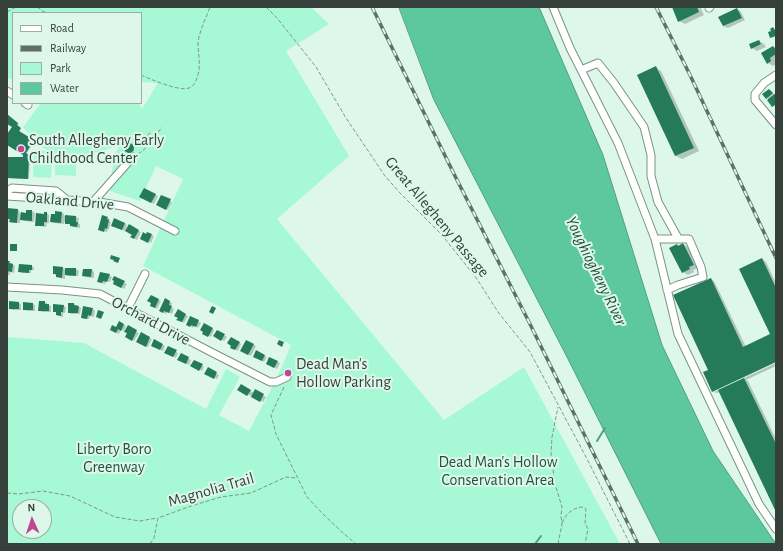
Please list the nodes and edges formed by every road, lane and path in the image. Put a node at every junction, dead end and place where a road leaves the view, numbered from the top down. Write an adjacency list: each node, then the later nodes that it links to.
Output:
1 (16, 7): 5 (path)
2 (210, 7): 7 (path)
3 (266, 7): 26 (path, Great Allegheny Passage)
4 (553, 7): 6 (street)
5 (7, 12)
6 (581, 70): 19 (street); 20 (street)
7 (142, 75)
8 (776, 75): 9 (street)
9 (776, 126)
10 (162, 127): 13 (path)
11 (150, 132): 12 (path)
12 (133, 146)
13 (133, 157): 17 (street)
14 (7, 191): 16 (street)
15 (7, 196): 16 (street, Oakland Drive)
16 (67, 200): 17 (street, Oakland Drive)
17 (94, 201): 18 (street, Oakland Drive)
18 (176, 231)
19 (678, 238): 20 (street); 23 (street)
20 (655, 239): 23 (street)
21 (145, 274): 24 (street)
22 (7, 286): 24 (street, Orchard Drive)
23 (667, 290): 31 (street)
24 (128, 308): 25 (street, Orchard Drive)
25 (287, 377): 27 (path)
26 (558, 406): 30 (path); 36 (path, Great Allegheny Passage)
27 (297, 478): 29 (path, Magnolia Trail); 33 (path)
28 (7, 493): 29 (path)
29 (158, 518): 32 (path, Magnolia Trail)
30 (562, 524): 34 (path); 35 (path)
31 (776, 529)
32 (150, 544)
33 (356, 544)
34 (558, 544)
35 (585, 544)
36 (630, 544)

